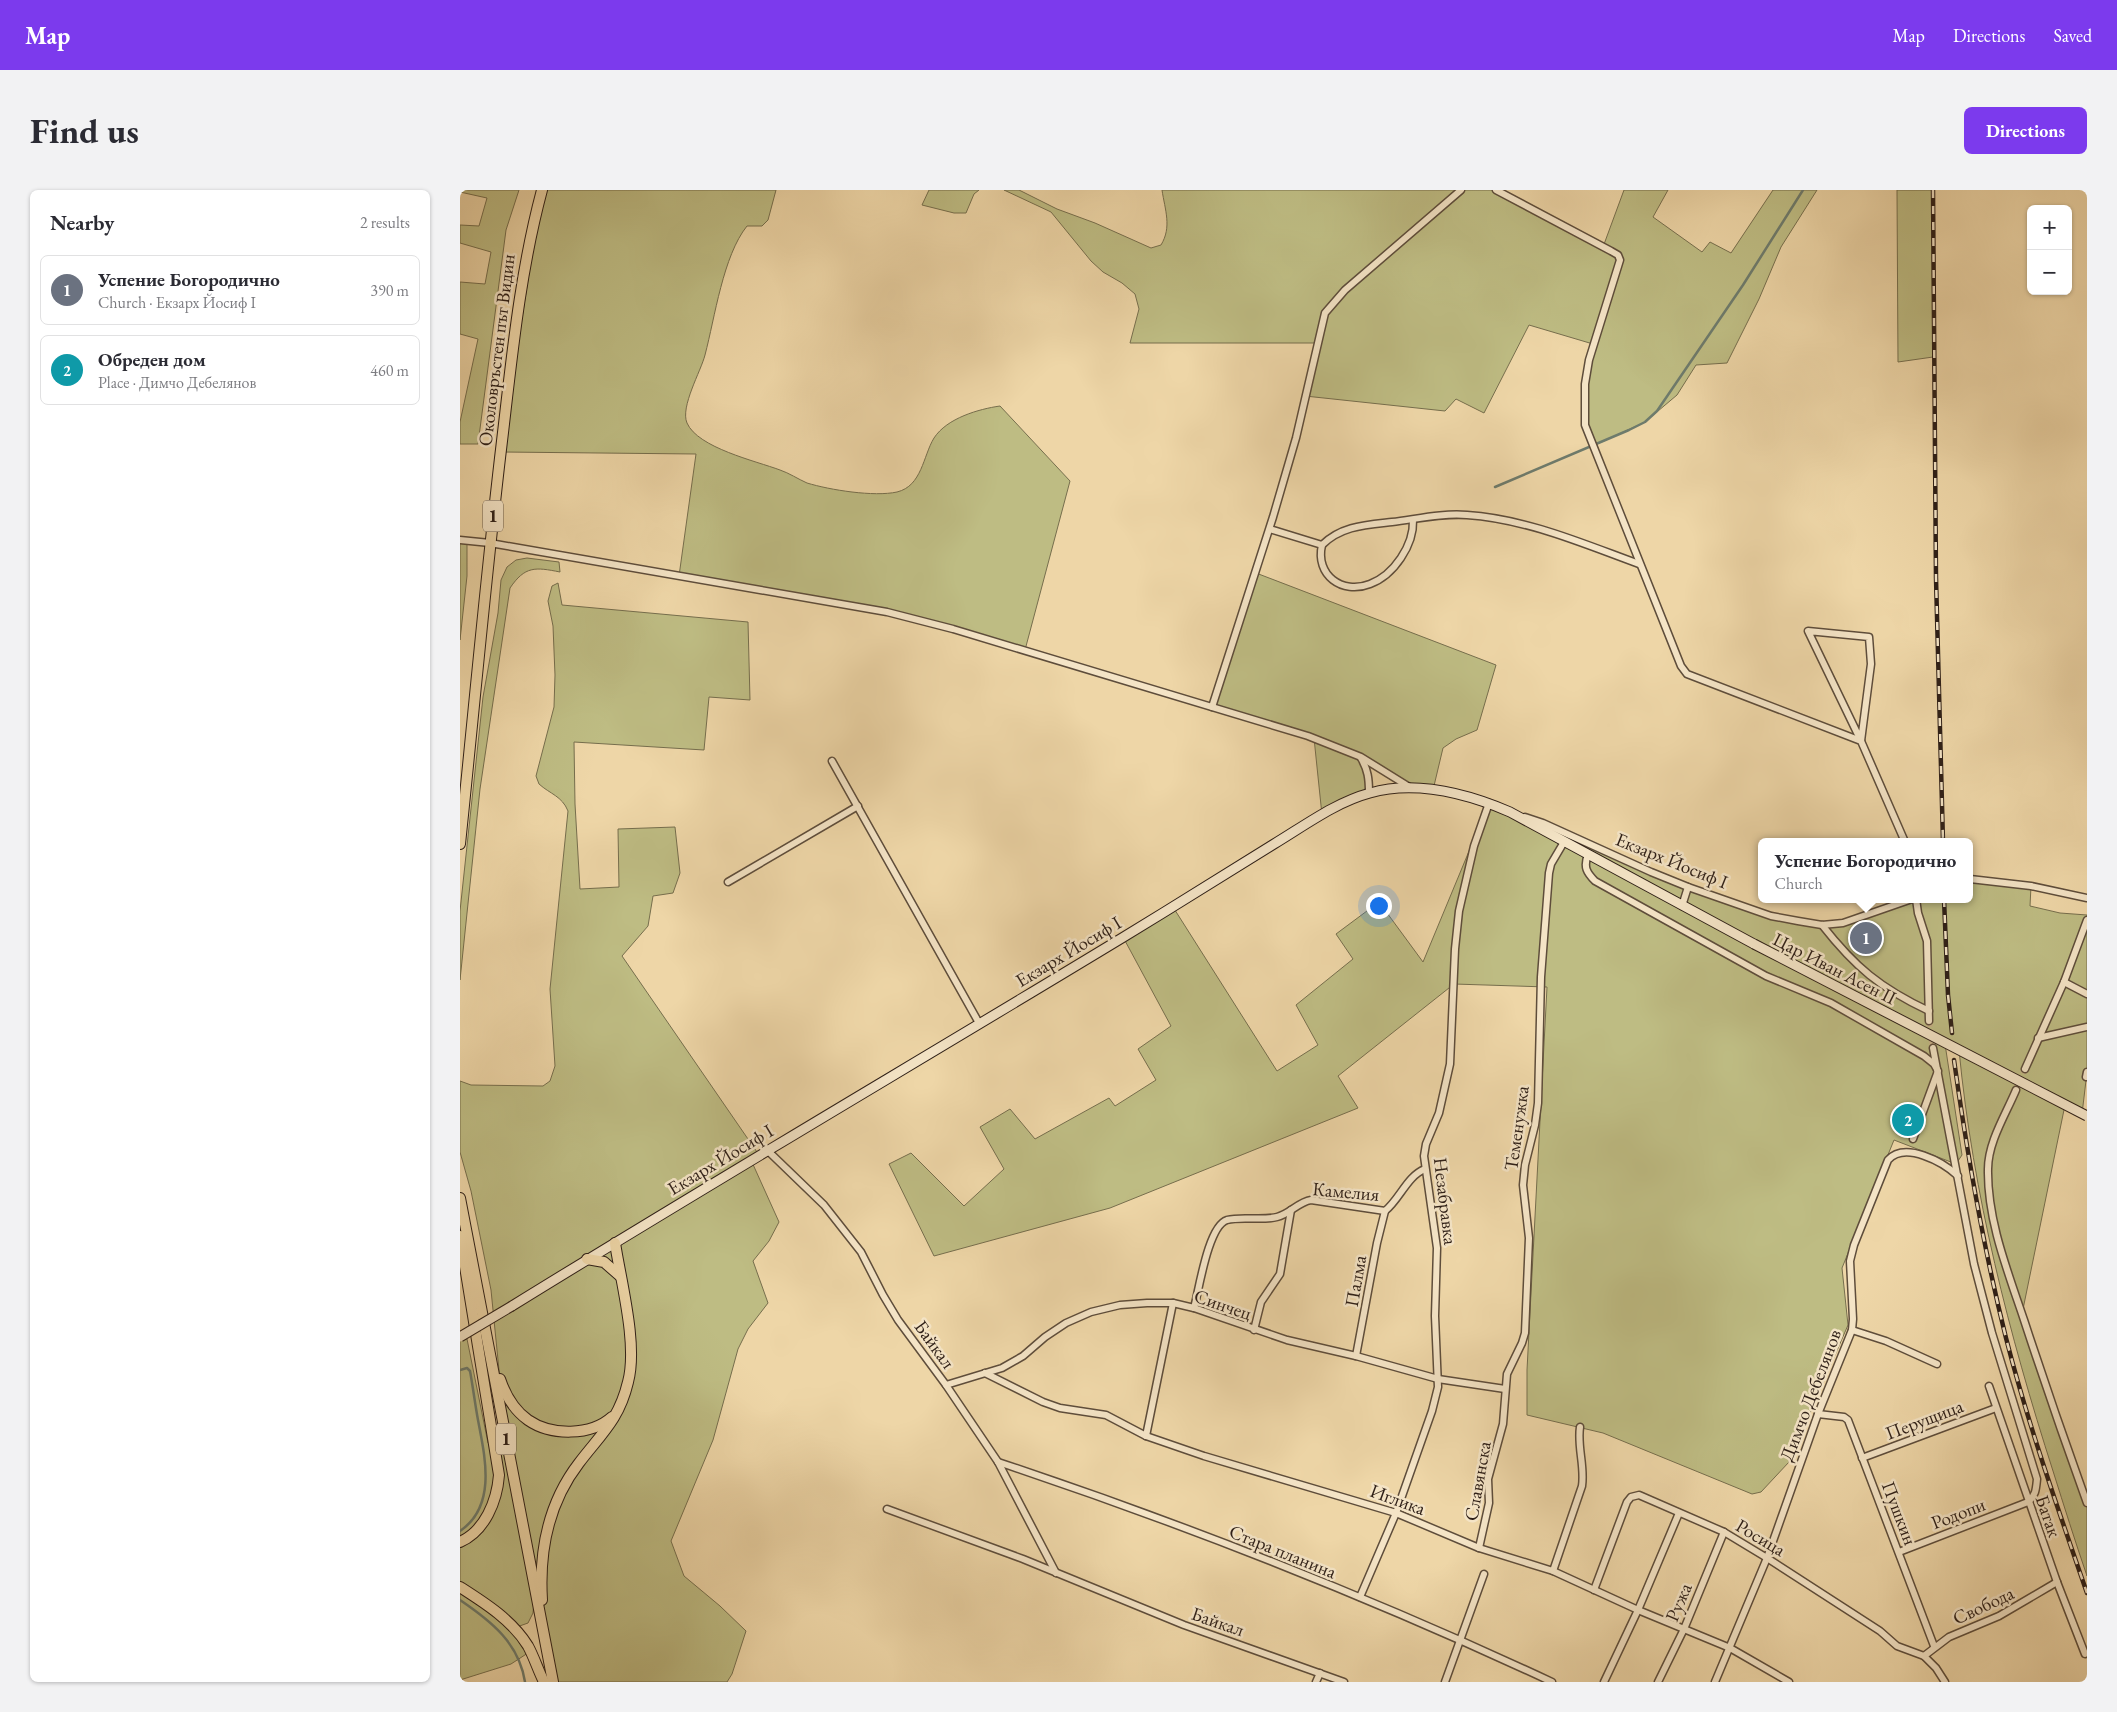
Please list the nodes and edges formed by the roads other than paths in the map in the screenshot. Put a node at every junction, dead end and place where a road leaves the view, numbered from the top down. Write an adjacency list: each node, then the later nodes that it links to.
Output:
1 (542, 190): 7 (main road, Околовръстен път Видин / 1)
2 (1461, 190): 5 (street)
3 (1496, 190): 9 (street)
4 (1413, 520): 8 (street); 8 (street); 9 (street)
5 (1270, 529): 8 (street); 10 (street)
6 (460, 540): 7 (street)
7 (490, 543): 10 (street); 20 (main road, Околовръстен път Видин / 1)
8 (1322, 546)
9 (1639, 564): 11 (street)
10 (1212, 707): 12 (street)
11 (1861, 741): 11 (street); 19 (street)
12 (1361, 757): 14 (street); 15 (street)
13 (832, 761): 17 (street)
14 (1412, 789): 15 (main road, Екзарх Йосиф I); 16 (main road, Екзарх Йосиф I)
15 (1369, 793): 36 (main road, Екзарх Йосиф I)
16 (1489, 803): 18 (main road, Екзарх Йосиф I); 46 (street, Незабравка)
17 (858, 806): 24 (street); 36 (street)
18 (1510, 812): 21 (main road, Екзарх Йосиф I); 25 (street, Екзарх Йосиф I)
19 (1902, 838)
20 (460, 844)
21 (1567, 844): 22 (main road, Цар Иван Асен II); 67 (street, Теменужка)
22 (1588, 856): 29 (main road, Цар Иван Асен II); 41 (street)
23 (1973, 879): 26 (street)
24 (728, 882)
25 (1688, 887): 29 (street); 31 (street, Екзарх Йосиф I)
26 (2087, 898)
27 (1900, 903): 31 (street, Екзарх Йосиф I)
28 (1917, 903): 34 (street)
29 (1682, 906): 43 (main road, Цар Иван Асен II, bridge)
30 (2087, 920): 32 (street)
31 (1822, 925): 34 (street)
32 (2064, 982): 33 (street); 38 (street)
33 (2087, 994)
34 (1929, 1011): 35 (street)
35 (1929, 1021)
36 (978, 1023): 45 (main road, Екзарх Йосиф I)
37 (2087, 1027): 38 (street)
38 (2038, 1038): 40 (street)
39 (1933, 1048): 41 (street)
40 (2024, 1069)
41 (1938, 1071): 44 (street); 47 (street)
42 (2016, 1090): 76 (street)
43 (2087, 1116)
44 (1913, 1139)
45 (767, 1150): 53 (main road, Екзарх Йосиф I); 65 (street, Байкал)
46 (1425, 1169): 50 (street, Камелия); 64 (street, Незабравка)
47 (1958, 1176): 59 (street, Димчо Дебелянов); 75 (street)
48 (460, 1198): 51 (main road, 1)
49 (1291, 1210): 50 (street, Камелия); 57 (street, Камелия); 58 (street)
50 (1385, 1211): 61 (street, Палма)
51 (464, 1218): 68 (main road); 99 (main road, 1)
52 (460, 1236): 81 (main road)
53 (615, 1243): 54 (main road, Екзарх Йосиф I); 55 (main road)
54 (587, 1259): 55 (main road); 60 (main road, Екзарх Йосиф I, bridge)
55 (620, 1276): 68 (main road)
56 (1173, 1303): 57 (street, Синчец); 63 (street, Синчец); 72 (street)
57 (1194, 1308): 58 (street, Синчец)
58 (1254, 1330): 61 (street, Синчец)
59 (1852, 1330): 62 (street); 70 (street, Димчо Дебелянов)
60 (460, 1337)
61 (1356, 1356): 64 (street, Синчец)
62 (1937, 1364)
63 (986, 1374): 65 (street, Синчец); 72 (street, Иглика)
64 (1438, 1379): 67 (street, Синчец); 78 (street, Незабравка)
65 (946, 1385): 74 (street, Байкал)
66 (1989, 1386): 69 (street, Батак)
67 (1505, 1389): 82 (street, Славянска)
68 (624, 1399): 99 (main road)
69 (1996, 1408): 73 (street, Перущица); 75 (street, Батак)
70 (1818, 1414): 73 (street, Пушкин); 84 (street, Димчо Дебелянов)
71 (1580, 1427): 85 (street)
72 (1146, 1436): 78 (street, Иглика)
73 (1862, 1458): 83 (street, Пушкин)
74 (998, 1462): 86 (street, Байкал); 91 (street, Стара планина)
75 (2028, 1502): 83 (street, Родопи); 88 (street, Батак)
76 (2087, 1503)
77 (887, 1510): 86 (street, Байкал)
78 (1396, 1512): 82 (street, Иглика); 91 (street, Незабравка)
79 (1679, 1513): 80 (street, Росица); 90 (street, Росица); 92 (street)
80 (1724, 1532): 84 (street, Росица); 93 (street, Ружа)
81 (460, 1542)
82 (1479, 1548): 85 (street, Иглика)
83 (1899, 1552): 95 (street, Пушкин)
84 (1767, 1558): 96 (street, Димчо Дебелянов); 98 (street, Росица)
85 (1553, 1571): 90 (street, Иглика)
86 (1056, 1573): 100 (street, Байкал)
87 (1484, 1574): 94 (street)
88 (2057, 1582): 95 (street, Свобода); 97 (street, Батак)
89 (460, 1587): 101 (main road)
90 (1594, 1590): 92 (street, Иглика)
91 (1360, 1597): 94 (street, Стара планина)
92 (1638, 1610): 93 (street, Иглика); 107 (street)
93 (1684, 1629): 96 (street, Иглика); 108 (street, Ружа)
94 (1461, 1639): 105 (street); 106 (street, Стара планина)
95 (1934, 1646): 98 (street, Свобода)
96 (1730, 1648): 109 (street, Димчо Дебелянов); 110 (street, Иглика)
97 (2086, 1654)
98 (1924, 1656): 111 (street, Росица)
99 (550, 1660): 102 (main road, 1)
100 (1320, 1673): 103 (street); 104 (street, Байкал)
101 (544, 1682)
102 (553, 1682)
103 (1316, 1682)
104 (1344, 1682)
105 (1445, 1682)
106 (1552, 1682)
107 (1604, 1682)
108 (1658, 1682)
109 (1715, 1682)
110 (1789, 1682)
111 (1945, 1682)

